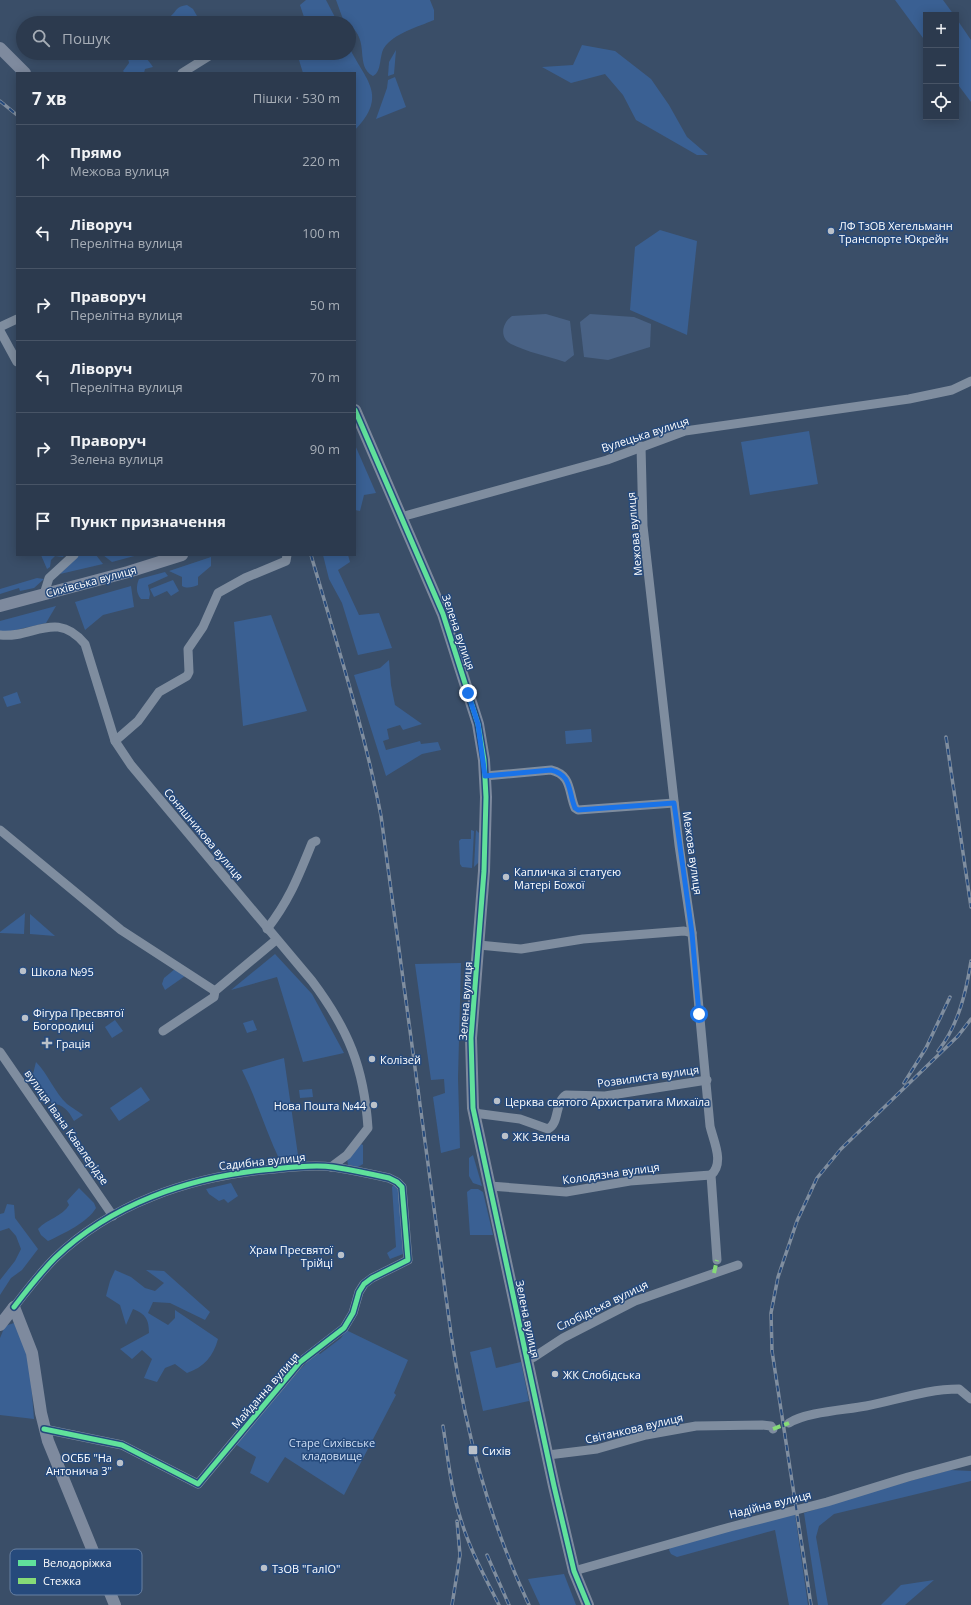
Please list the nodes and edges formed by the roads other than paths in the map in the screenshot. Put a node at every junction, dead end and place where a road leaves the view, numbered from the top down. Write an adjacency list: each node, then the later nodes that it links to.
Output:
1 (0, 48): 3 (main road)
2 (203, 60): 4 (street)
3 (25, 72)
4 (184, 72)
5 (16, 319): 6 (street)
6 (0, 327)
7 (0, 331): 8 (street)
8 (16, 360)
9 (971, 381): 11 (street, Вулецька вулиця)
10 (356, 412): 12 (main road, Зелена вулиця)
11 (641, 446): 12 (street, Вулецька вулиця); 21 (street, Межова вулиця)
12 (401, 516): 20 (main road, Зелена вулиця)
13 (73, 556): 16 (street)
14 (179, 556): 16 (main road, Сихівська вулиця)
15 (287, 556): 19 (street)
16 (44, 594): 17 (main road, Сихівська вулиця)
17 (0, 606)
18 (0, 635): 19 (street, Соняшникова вулиця)
19 (115, 741): 24 (street, Соняшникова вулиця)
20 (485, 776): 21 (street); 27 (main road, Зелена вулиця)
21 (674, 803): 25 (street, Межова вулиця)
22 (0, 830): 28 (street)
23 (316, 841): 24 (street)
24 (267, 929): 26 (street, Соняшникова вулиця)
25 (692, 933): 27 (street); 31 (street, Межова вулиця)
26 (276, 940): 28 (street); 33 (street, Соняшникова вулиця)
27 (479, 945): 32 (main road, Зелена вулиця)
28 (215, 991): 29 (street)
29 (163, 1031)
30 (0, 1052): 37 (street, вулиця Івана Кавалерідзе)
31 (707, 1080): 32 (street, Розвилиста вулиця); 35 (street, Межова вулиця)
32 (474, 1113): 36 (main road, Зелена вулиця)
33 (331, 1167): 34 (street, Садибна вулиця); 37 (street, Садибна вулиця)
34 (372, 1175): 45 (street, Майданна вулиця)
35 (711, 1175): 36 (street, Колодязна вулиця); 38 (street, Межова вулиця)
36 (490, 1186): 42 (main road, Зелена вулиця)
37 (113, 1216): 40 (street, Садибна вулиця)
38 (717, 1260)
39 (738, 1265): 42 (street, Слобідська вулиця)
40 (14, 1307): 41 (main road); 45 (main road)
41 (0, 1325)
42 (527, 1360): 47 (main road, Зелена вулиця)
43 (971, 1399): 44 (street)
44 (789, 1423)
45 (44, 1429): 49 (main road)
46 (773, 1429): 47 (street, Світанкова вулиця)
47 (548, 1455): 50 (main road, Зелена вулиця)
48 (971, 1460): 50 (street, Надійна вулиця)
49 (92, 1549)
50 (574, 1571): 53 (main road, Зелена вулиця)
51 (110, 1595): 52 (main road)
52 (114, 1605)
53 (588, 1605)

